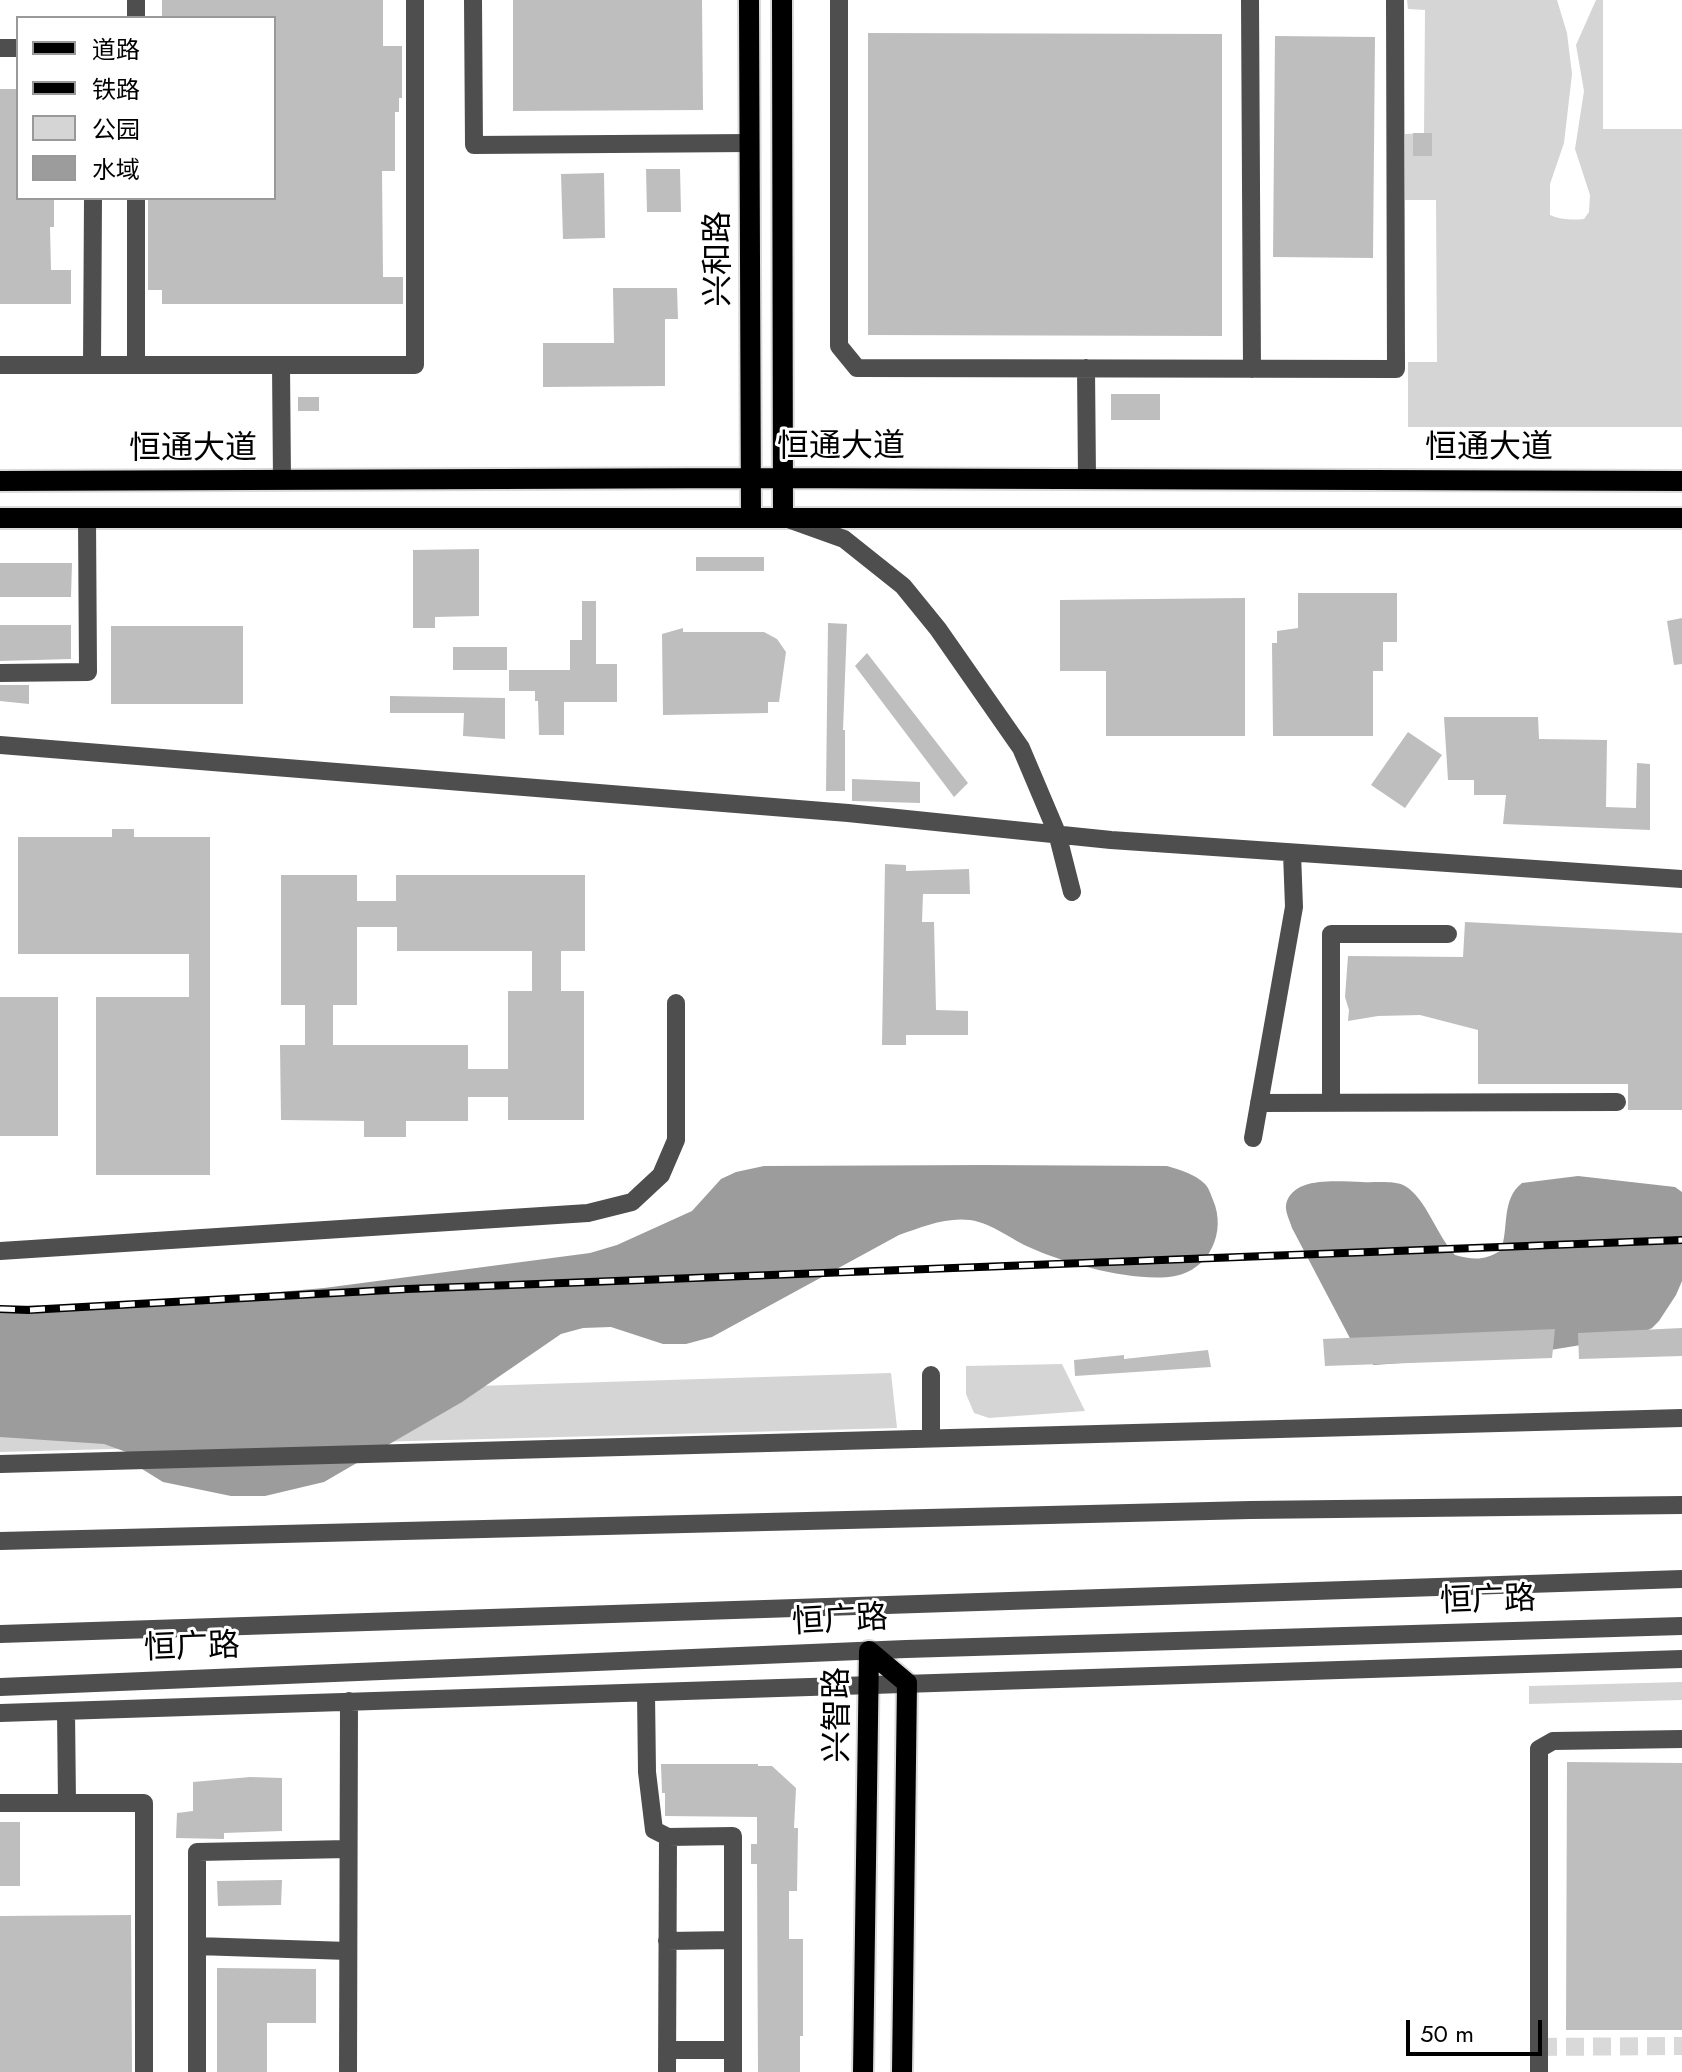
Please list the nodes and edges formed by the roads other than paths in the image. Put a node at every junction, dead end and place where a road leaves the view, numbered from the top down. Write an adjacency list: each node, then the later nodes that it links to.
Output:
1 (415, 0): 14 (street)
2 (473, 0): 8 (street)
3 (749, 0): 8 (main road, 兴和路)
4 (782, 0): 18 (main road, 兴和路)
5 (839, 0): 15 (street)
6 (1250, 0): 16 (street)
7 (1395, 0): 16 (street)
8 (750, 143): 17 (main road, 兴和路)
9 (93, 200): 12 (street)
10 (136, 200): 13 (street)
11 (0, 365): 12 (street)
12 (92, 365): 13 (street)
13 (136, 365): 14 (street)
14 (281, 365): 20 (street)
15 (1086, 368): 16 (street); 19 (street)
16 (1252, 369)
17 (751, 478): 18 (main road, 恒通大道); 20 (main road, 恒通大道); 23 (main road, 兴和路)
18 (783, 478): 19 (main road, 恒通大道); 24 (main road, 兴和路)
19 (1087, 479): 22 (main road, 恒通大道)
20 (282, 480): 21 (main road, 恒通大道)
21 (0, 481)
22 (1682, 481)
23 (751, 517): 24 (main road); 26 (main road)
24 (783, 517): 27 (main road); 30 (street)
25 (0, 518): 26 (main road)
26 (87, 518): 28 (street)
27 (1682, 518)
28 (0, 673)
29 (0, 745): 30 (street)
30 (1057, 833): 31 (street); 33 (street)
31 (1292, 853): 32 (street); 37 (street)
32 (1682, 879)
33 (1072, 892)
34 (1448, 934): 38 (street)
35 (676, 1003): 40 (street)
36 (1617, 1102): 38 (street)
37 (1259, 1103): 38 (street); 39 (street)
38 (1331, 1103)
39 (1253, 1138)
40 (0, 1251)
41 (931, 1375): 43 (street)
42 (1682, 1418): 43 (street)
43 (931, 1438): 44 (street)
44 (0, 1464)
45 (1682, 1505): 46 (street)
46 (0, 1541)
47 (1682, 1579): 49 (street)
48 (1682, 1626): 50 (street, 恒广路)
49 (0, 1634)
50 (869, 1651): 52 (main road, 兴智路); 53 (main road, 兴智路); 54 (street, 恒广路)
51 (1682, 1659): 52 (street, 恒广路)
52 (907, 1683): 53 (street, 恒广路); 76 (main road, 兴智路)
53 (871, 1684): 55 (street, 恒广路); 75 (main road, 兴智路)
54 (0, 1687)
55 (646, 1693): 56 (street, 恒广路); 62 (street)
56 (349, 1701): 57 (street, 恒广路); 63 (street)
57 (66, 1711): 58 (street, 恒广路); 61 (street)
58 (0, 1713)
59 (1682, 1739): 77 (street)
60 (0, 1803): 61 (street)
61 (67, 1803): 70 (street)
62 (668, 1837): 64 (street); 65 (street)
63 (348, 1849): 66 (street); 67 (street)
64 (733, 1940): 65 (street); 69 (street)
65 (667, 1941): 68 (street)
66 (197, 1946): 67 (street); 71 (street)
67 (348, 1951): 72 (street)
68 (667, 2050): 69 (street); 73 (street)
69 (733, 2050): 74 (street)
70 (144, 2072)
71 (197, 2072)
72 (348, 2072)
73 (667, 2072)
74 (733, 2072)
75 (863, 2072)
76 (902, 2072)
77 (1539, 2072)

